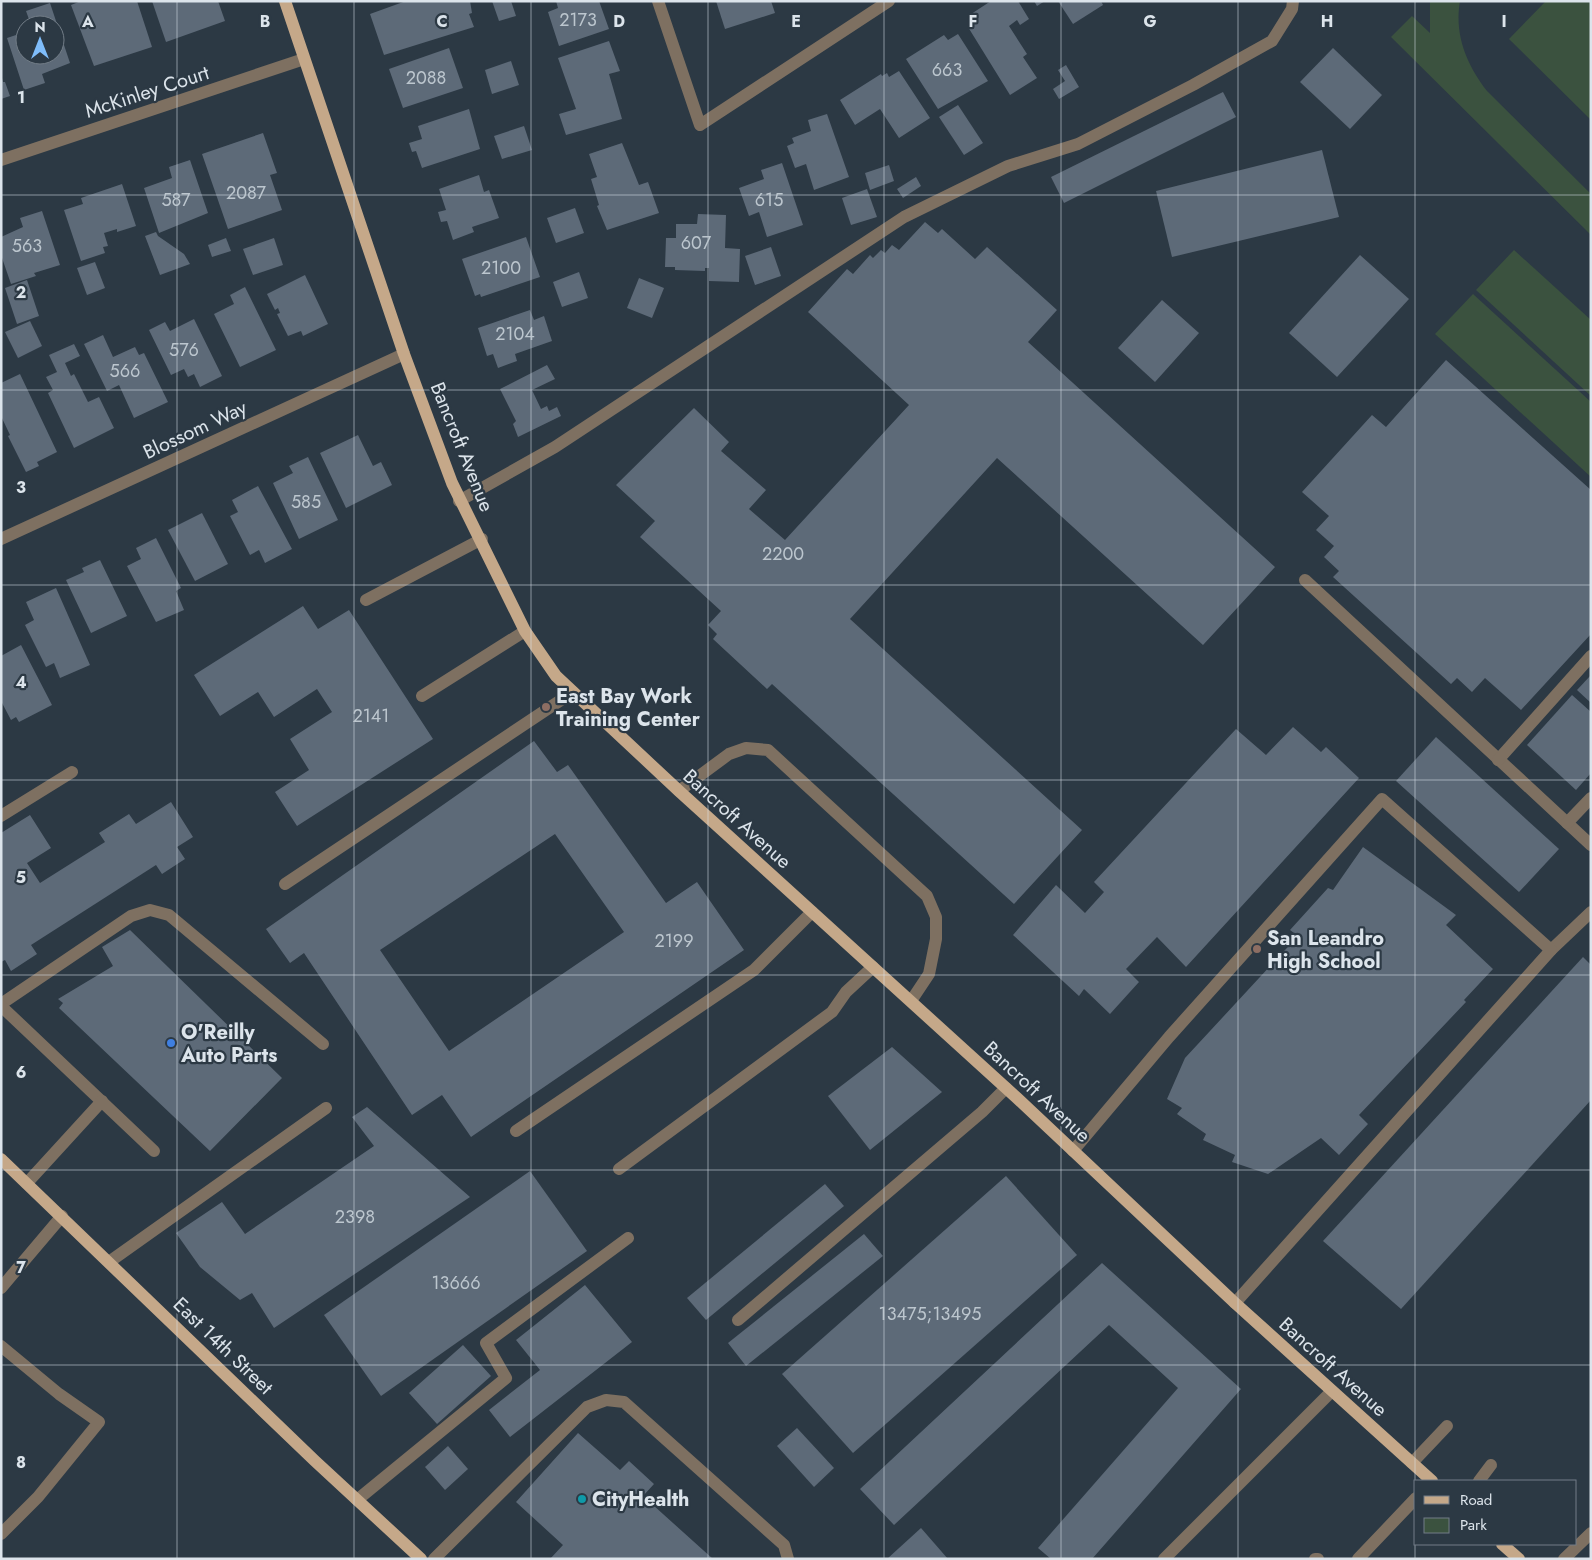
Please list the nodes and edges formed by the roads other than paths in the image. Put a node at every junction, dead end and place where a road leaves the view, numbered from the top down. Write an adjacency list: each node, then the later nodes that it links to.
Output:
1 (285, 1): 5 (main road, Bancroft Avenue)
2 (658, 1): 3 (street)
3 (889, 1)
4 (1293, 1): 8 (street)
5 (304, 59): 6 (street, McKinley Court); 7 (main road, Bancroft Avenue)
6 (1, 160)
7 (404, 354): 8 (main road, Bancroft Avenue); 9 (street, Blossom Way)
8 (460, 500): 10 (main road, Bancroft Avenue)
9 (1, 539)
10 (482, 539): 12 (street); 13 (main road, Bancroft Avenue)
11 (1305, 580): 17 (street)
12 (366, 600)
13 (525, 631): 15 (main road, Bancroft Avenue); 16 (street)
14 (1591, 656): 17 (street)
15 (573, 692): 19 (main road, Bancroft Avenue); 24 (street)
16 (422, 696)
17 (1498, 760): 22 (street)
18 (72, 772): 21 (street)
19 (679, 791): 25 (main road, Bancroft Avenue); 29 (street)
20 (1591, 798): 22 (street)
21 (1, 816)
22 (1567, 823): 23 (street)
23 (1591, 845)
24 (285, 884)
25 (812, 912): 28 (main road, Bancroft Avenue); 35 (street)
26 (1591, 912): 27 (street)
27 (1551, 950): 37 (street); 45 (street)
28 (873, 966): 29 (main road, Bancroft Avenue); 39 (street)
29 (911, 1001): 32 (main road, Bancroft Avenue)
30 (1, 1005): 31 (street); 33 (street)
31 (323, 1044)
32 (1006, 1088): 37 (main road, Bancroft Avenue); 46 (street)
33 (102, 1101): 36 (street); 40 (street)
34 (326, 1108): 43 (street)
35 (516, 1131)
36 (154, 1151)
37 (1073, 1151): 45 (main road, Bancroft Avenue)
38 (1, 1159): 40 (main road, East 14th Street)
39 (619, 1170)
40 (27, 1183): 41 (main road, East 14th Street)
41 (62, 1216): 43 (main road, East 14th Street); 44 (street)
42 (628, 1238): 54 (street)
43 (109, 1262): 54 (main road, East 14th Street)
44 (1, 1288)
45 (1235, 1303): 48 (main road, Bancroft Avenue)
46 (738, 1320)
47 (1, 1346): 57 (street)
48 (1332, 1391): 50 (main road, Bancroft Avenue); 61 (street)
49 (1447, 1426): 50 (street)
50 (1412, 1463): 52 (main road, Bancroft Avenue)
51 (1491, 1465): 53 (street)
52 (1431, 1480)
53 (1480, 1480)
54 (357, 1500): 58 (main road, East 14th Street)
55 (1414, 1500): 62 (street)
56 (1591, 1533): 63 (street)
57 (1, 1534)
58 (421, 1559)
59 (434, 1559): 60 (street)
60 (788, 1559)
61 (1164, 1559)
62 (1358, 1559)
63 (1564, 1559)

